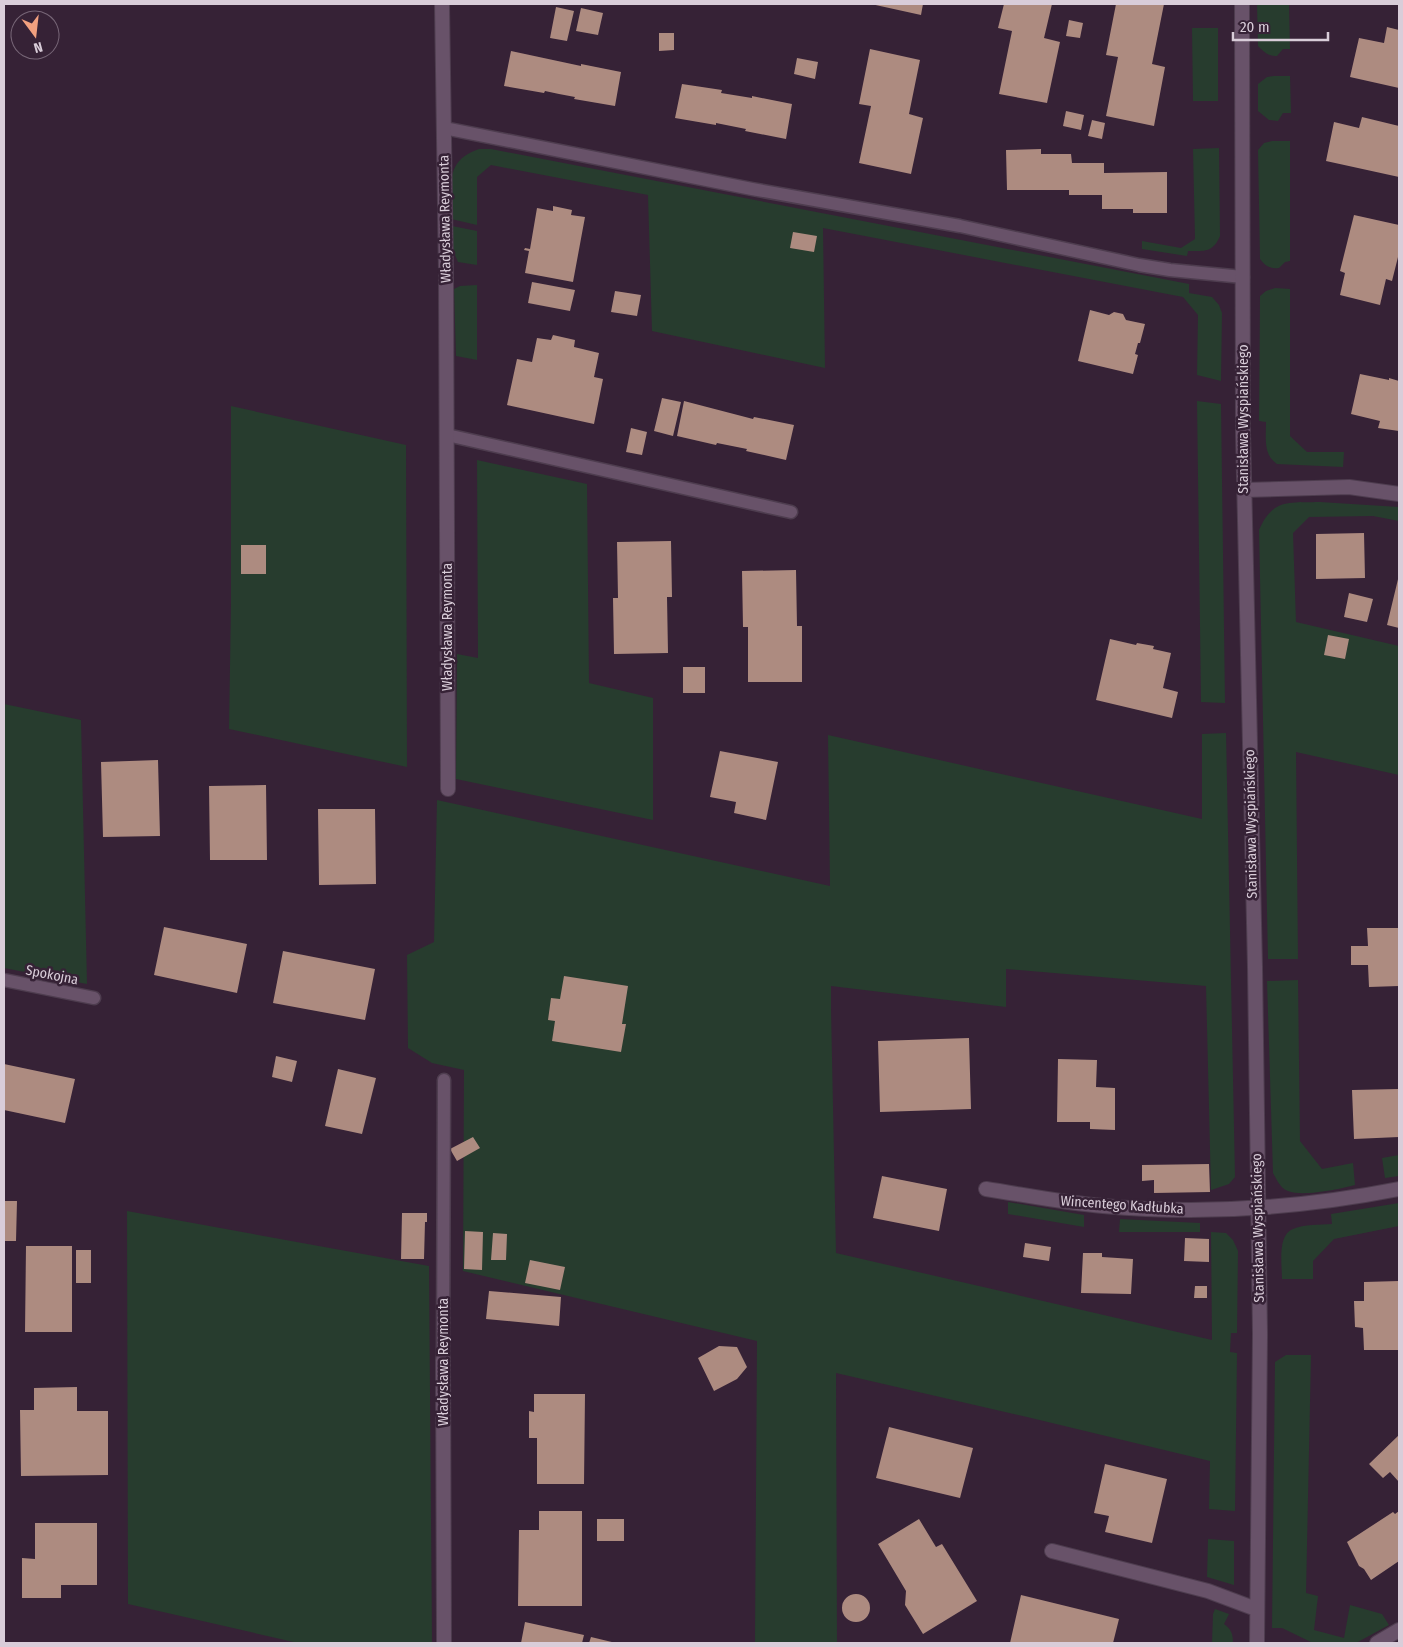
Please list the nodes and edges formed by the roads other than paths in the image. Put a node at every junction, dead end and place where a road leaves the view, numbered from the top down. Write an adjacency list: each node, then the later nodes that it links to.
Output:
1 (442, 4): 3 (street, Władysława Reymonta)
2 (1242, 4): 4 (street, Stanisława Wyspiańskiego)
3 (444, 128): 4 (lane); 5 (street, Władysława Reymonta)
4 (1243, 277): 6 (street, Stanisława Wyspiańskiego)
5 (447, 435): 8 (lane); 9 (street, Władysława Reymonta)
6 (1244, 490): 7 (street); 15 (street, Stanisława Wyspiańskiego)
7 (1399, 494)
8 (791, 512)
9 (448, 789)
10 (4, 980): 11 (lane, Spokojna)
11 (94, 998)
12 (444, 1080): 16 (lane, Władysława Reymonta)
13 (986, 1189): 15 (street, Wincentego Kadłubka)
14 (1399, 1189): 15 (street, Wincentego Kadłubka)
15 (1258, 1208): 18 (street, Stanisława Wyspiańskiego)
16 (443, 1360): 20 (street, Władysława Reymonta)
17 (1052, 1551): 18 (street)
18 (1256, 1609): 21 (street, Stanisława Wyspiańskiego)
19 (1399, 1630): 22 (street)
20 (444, 1643)
21 (1257, 1643)
22 (1377, 1643)

